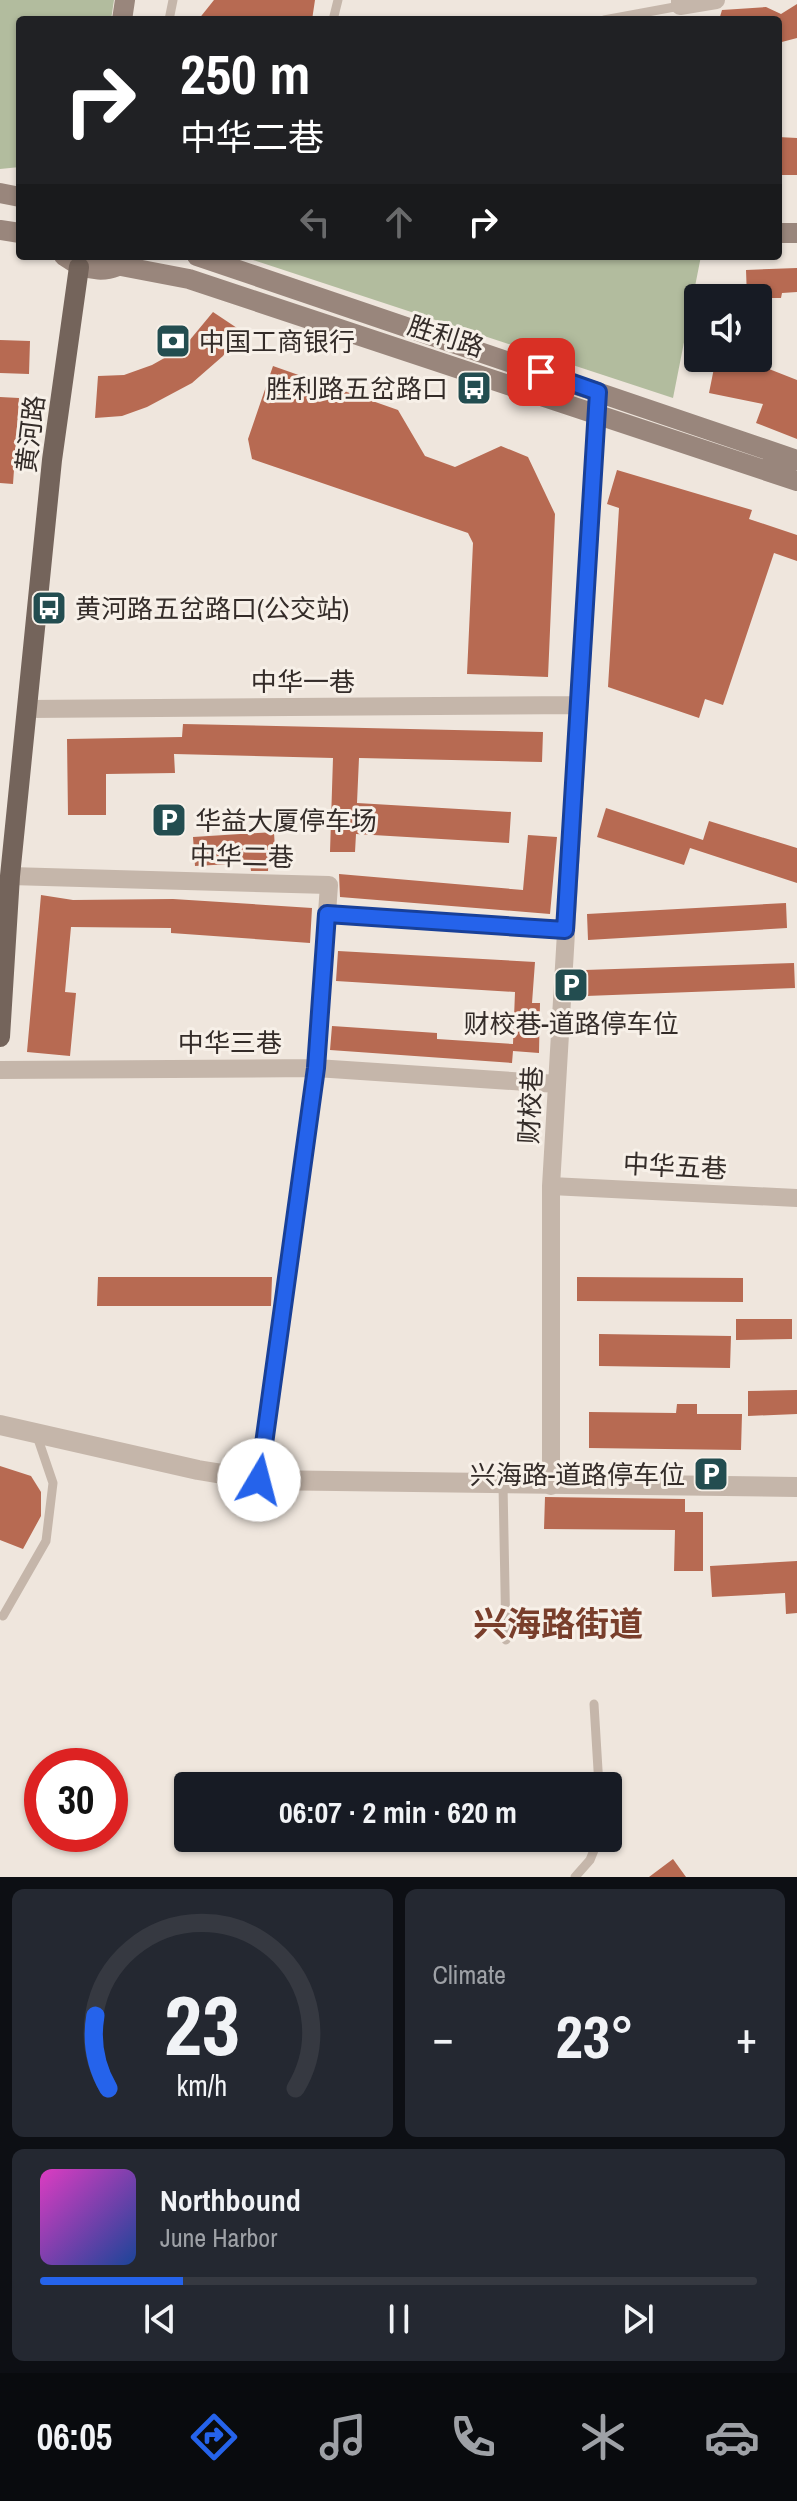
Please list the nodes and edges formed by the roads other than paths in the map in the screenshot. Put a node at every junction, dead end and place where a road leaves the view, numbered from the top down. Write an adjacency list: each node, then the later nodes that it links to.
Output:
1 (716, 0): 2 (street)
2 (680, 3): 3 (lane)
3 (622, 16)
4 (208, 260): 7 (main road, 胜利路)
5 (127, 261): 6 (main road, 胜利路); 7 (main road, 胜利路)
6 (71, 262): 11 (main road, 黄河路)
7 (597, 402): 8 (main road, 胜利路); 9 (main road, 胜利路); 10 (street, 财校巷)
8 (797, 460)
9 (797, 481)
10 (578, 705): 11 (street, 中华一巷); 14 (street, 财校巷)
11 (28, 709): 12 (main road, 黄河路)
12 (10, 876): 13 (street, 中华二巷); 15 (main road, 黄河路)
13 (327, 914): 14 (street); 16 (street)
14 (565, 930): 18 (street, 财校巷)
15 (0, 1037)
16 (316, 1068): 17 (street, 中华三巷); 18 (street, 中华三巷); 23 (street)
17 (0, 1070)
18 (557, 1084): 19 (street, 财校巷)
19 (551, 1186): 20 (street, 中华五巷); 25 (street, 财校巷)
20 (797, 1198)
21 (0, 1425): 22 (street)
22 (35, 1433): 23 (street); 27 (lane)
23 (259, 1480): 24 (street)
24 (503, 1485): 25 (street); 28 (lane)
25 (551, 1486): 26 (street)
26 (797, 1487)
27 (3, 1616)
28 (506, 1640)
29 (594, 1704): 30 (lane)
30 (598, 1772)
31 (593, 1852): 32 (lane)
32 (575, 1877)

